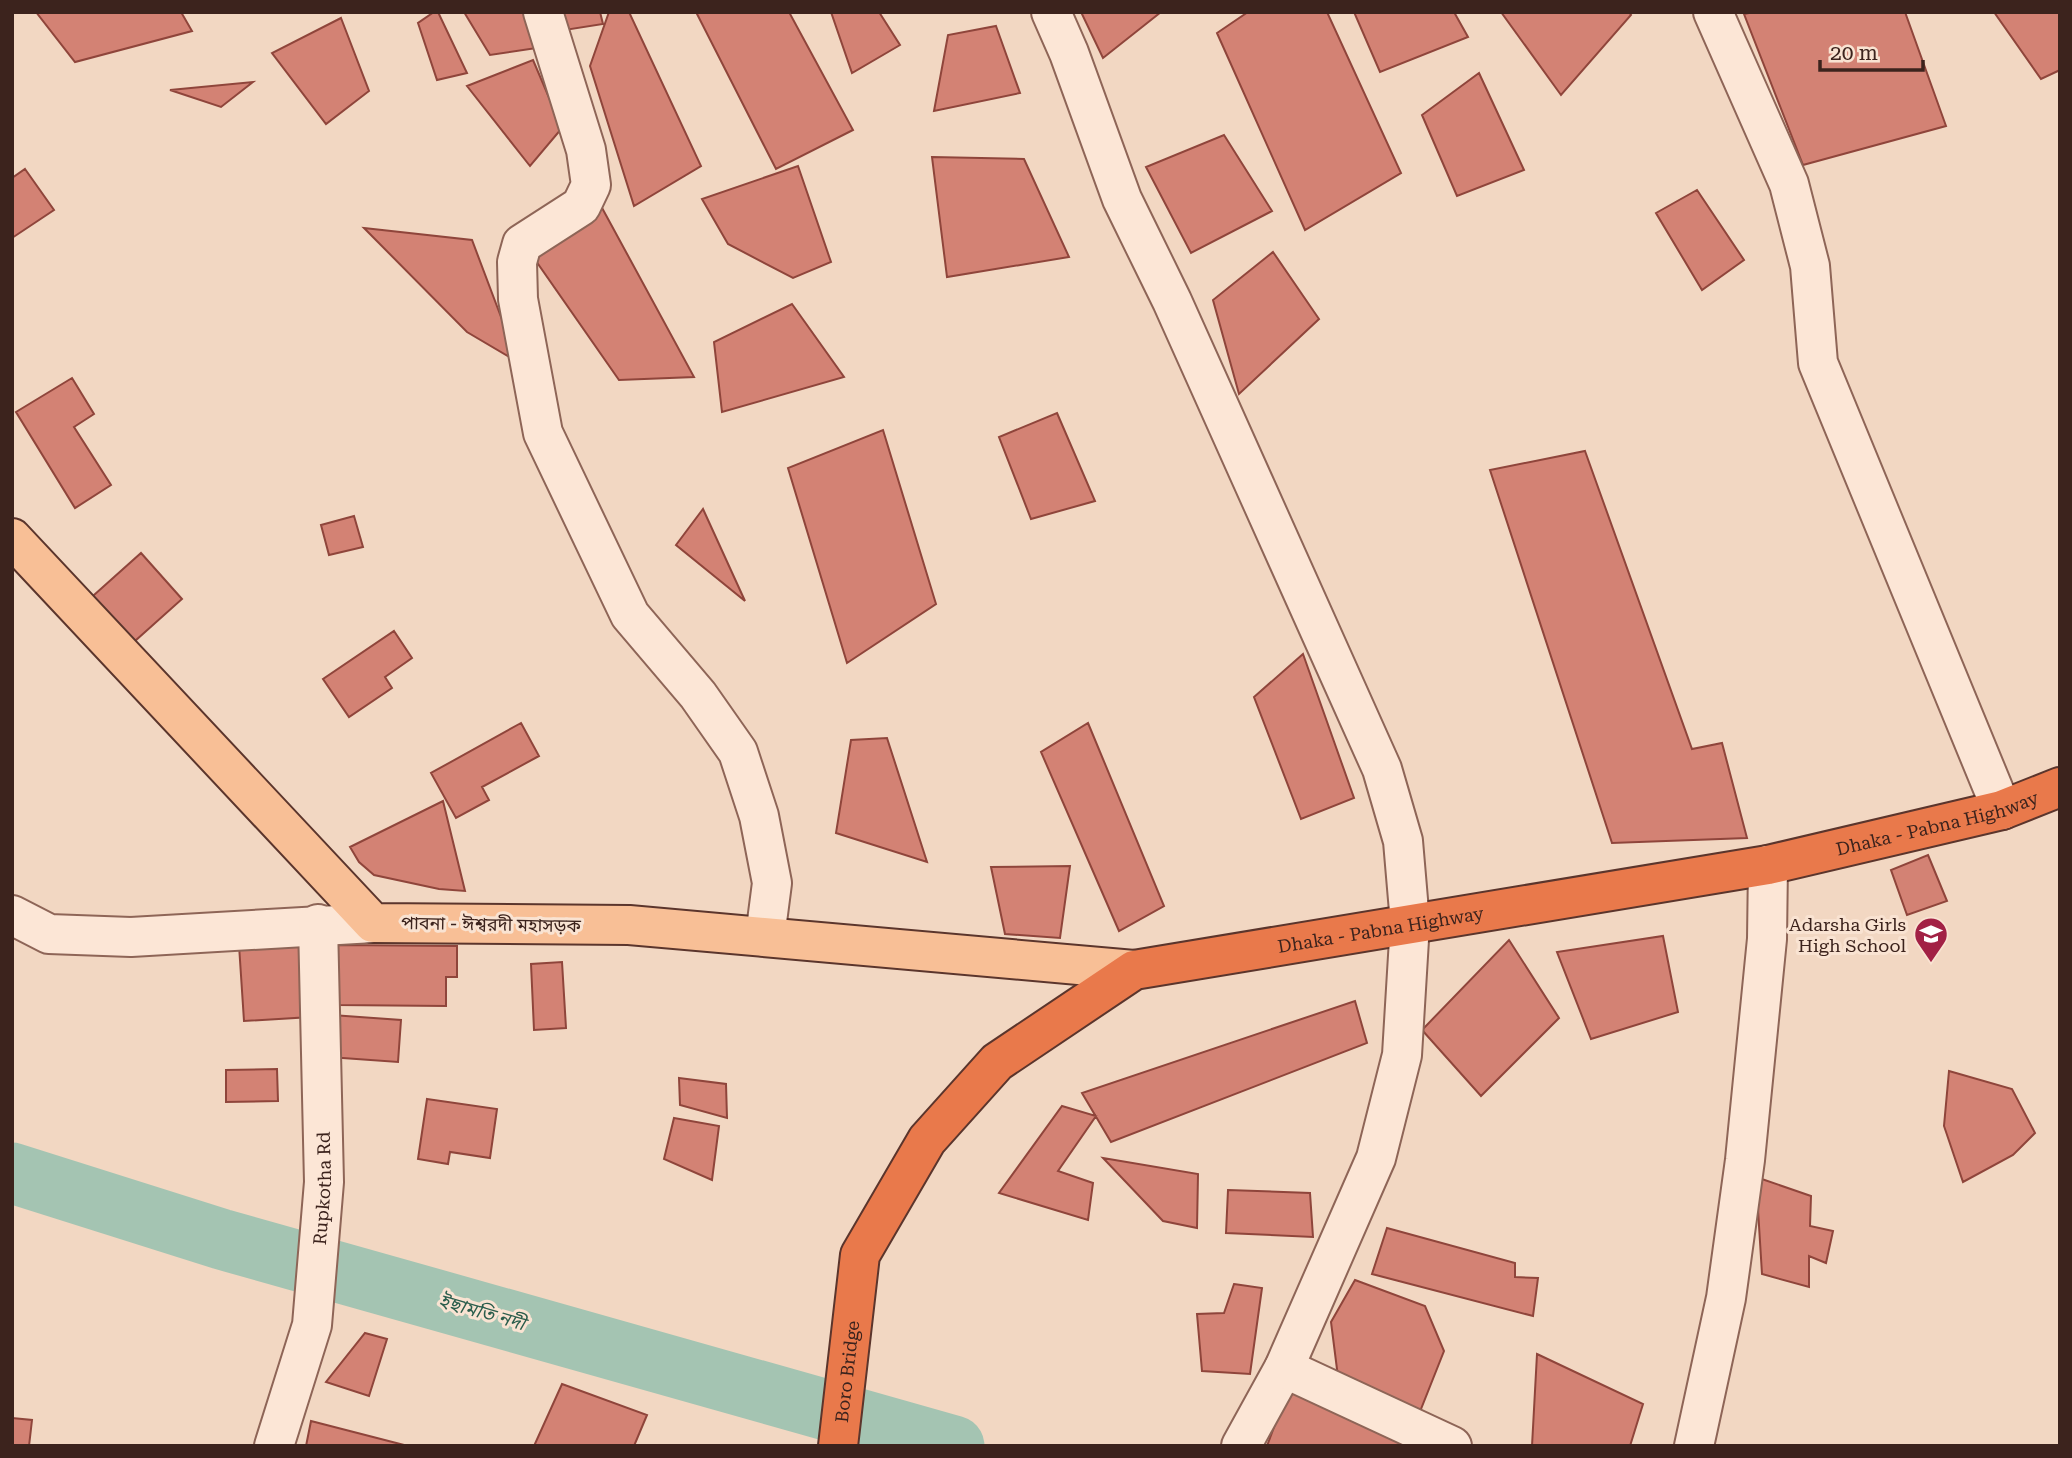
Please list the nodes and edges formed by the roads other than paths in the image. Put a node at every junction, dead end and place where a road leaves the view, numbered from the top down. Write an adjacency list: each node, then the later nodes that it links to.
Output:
1 (543, 12): 12 (street)
2 (1051, 12): 10 (street)
3 (1713, 12): 6 (street)
4 (12, 538): 9 (main road)
5 (2060, 787): 6 (highway, Dhaka - Pabna Highway)
6 (2002, 810): 7 (highway, Dhaka - Pabna Highway)
7 (1768, 865): 10 (highway, Dhaka - Pabna Highway); 20 (street)
8 (12, 915): 11 (street)
9 (373, 923): 11 (street); 12 (main road, পাবনা - ঈশ্বরদী মহাসড়ক)
10 (1410, 923): 13 (highway, Dhaka - Pabna Highway); 15 (street)
11 (317, 924): 17 (street, Rupkotha Rd)
12 (765, 937): 13 (main road, পাবনা - ঈশ্বরদী মহাসড়ক)
13 (1134, 970): 14 (highway, Dhaka - Pabna Highway)
14 (855, 1295): 18 (highway, Boro Bridge)
15 (1284, 1368): 16 (street); 19 (street)
16 (1245, 1442)
17 (274, 1446)
18 (838, 1446)
19 (1452, 1446)
20 (1694, 1446)

